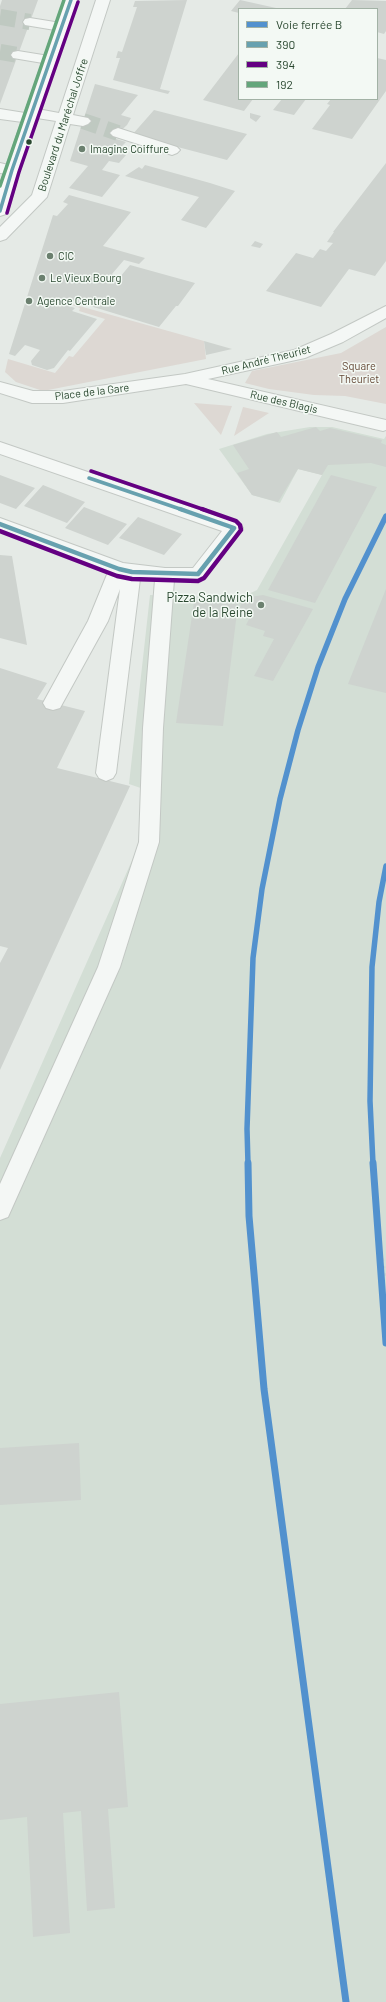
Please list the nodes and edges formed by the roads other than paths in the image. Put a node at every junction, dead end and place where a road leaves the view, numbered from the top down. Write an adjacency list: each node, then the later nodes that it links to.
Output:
1 (71, 0): 4 (main road)
2 (104, 0): 9 (street, Boulevard du Maréchal Joffre)
3 (30, 22): 4 (street)
4 (61, 27): 6 (main road)
5 (18, 56): 6 (street)
6 (49, 60): 8 (main road)
7 (0, 114): 8 (street)
8 (31, 115): 9 (street); 13 (main road)
9 (65, 118): 10 (street); 15 (street, Boulevard du Maréchal Joffre)
10 (83, 121)
11 (118, 133): 12 (street)
12 (172, 150)
13 (6, 169): 14 (main road)
14 (0, 211)
15 (0, 236)
16 (386, 311): 17 (street, Rue André Theuriet)
17 (185, 379): 18 (street, Place de la Gare); 19 (street, Rue des Blagis)
18 (0, 387)
19 (382, 425)
20 (0, 448): 23 (street)
21 (0, 524): 22 (street)
22 (125, 570): 23 (street); 24 (street); 25 (street)
23 (165, 574): 26 (street)
24 (53, 703)
25 (106, 773)
26 (0, 1210)

